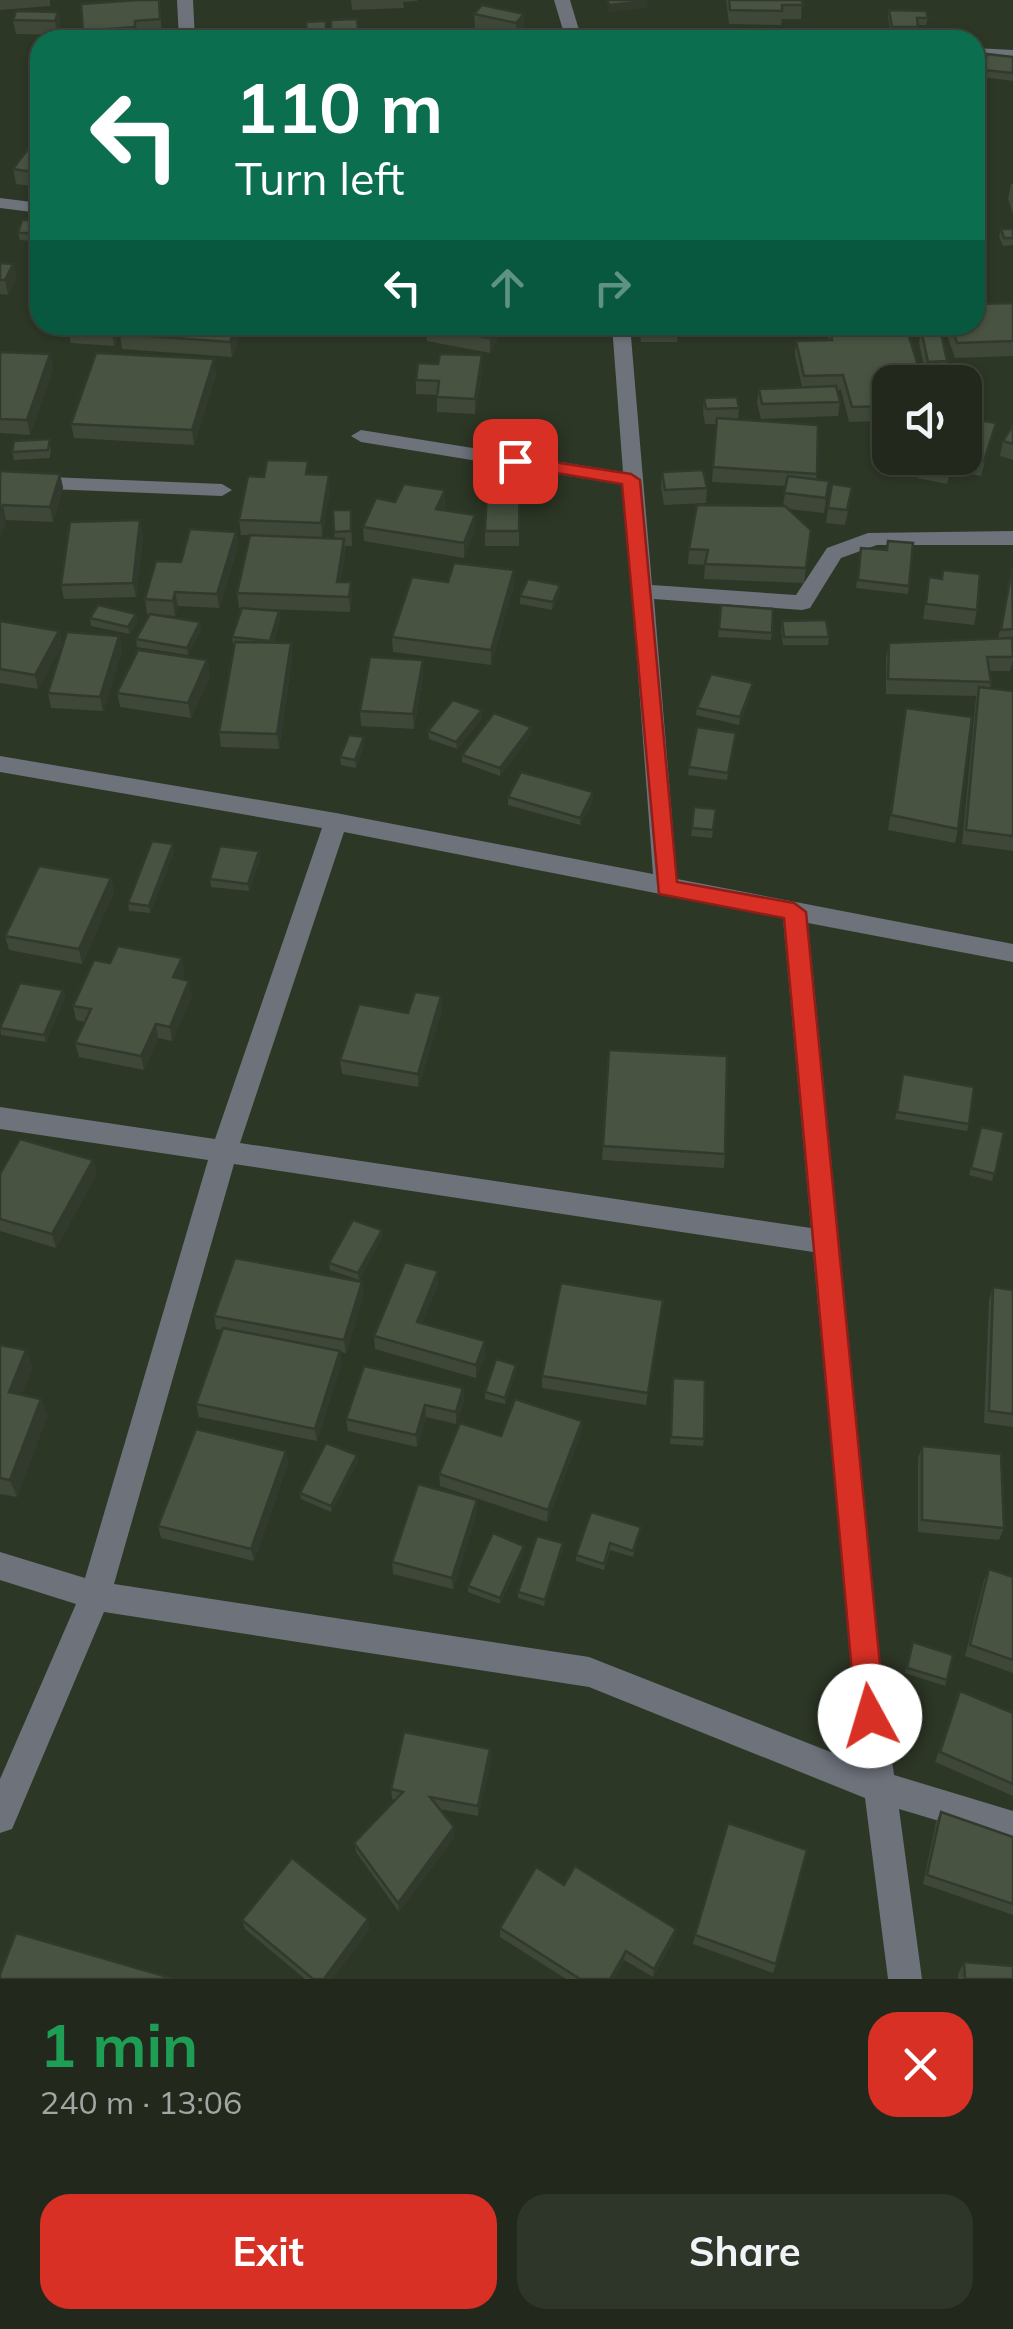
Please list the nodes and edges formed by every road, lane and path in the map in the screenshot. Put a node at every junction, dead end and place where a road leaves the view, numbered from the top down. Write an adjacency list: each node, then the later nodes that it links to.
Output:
1 (185, 0): 3 (street)
2 (562, 0): 4 (street)
3 (186, 30)
4 (571, 30)
5 (985, 53): 6 (street)
6 (1013, 55)
7 (0, 203): 8 (street)
8 (30, 207)
9 (621, 335): 11 (street)
10 (360, 436): 11 (street)
11 (631, 480): 15 (street)
12 (0, 481): 13 (street)
13 (222, 490)
14 (1013, 538): 15 (street)
15 (641, 591): 18 (street)
16 (0, 764): 17 (street)
17 (336, 822): 18 (street); 22 (street)
18 (666, 888): 19 (street)
19 (794, 912): 20 (street); 23 (street)
20 (1013, 952)
21 (0, 1118): 22 (street)
22 (224, 1152): 23 (street); 25 (street)
23 (824, 1242): 26 (street)
24 (0, 1566): 25 (street)
25 (95, 1596): 26 (street); 27 (street)
26 (879, 1787): 28 (street); 29 (street)
27 (0, 1817)
28 (1013, 1827)
29 (905, 1979)

